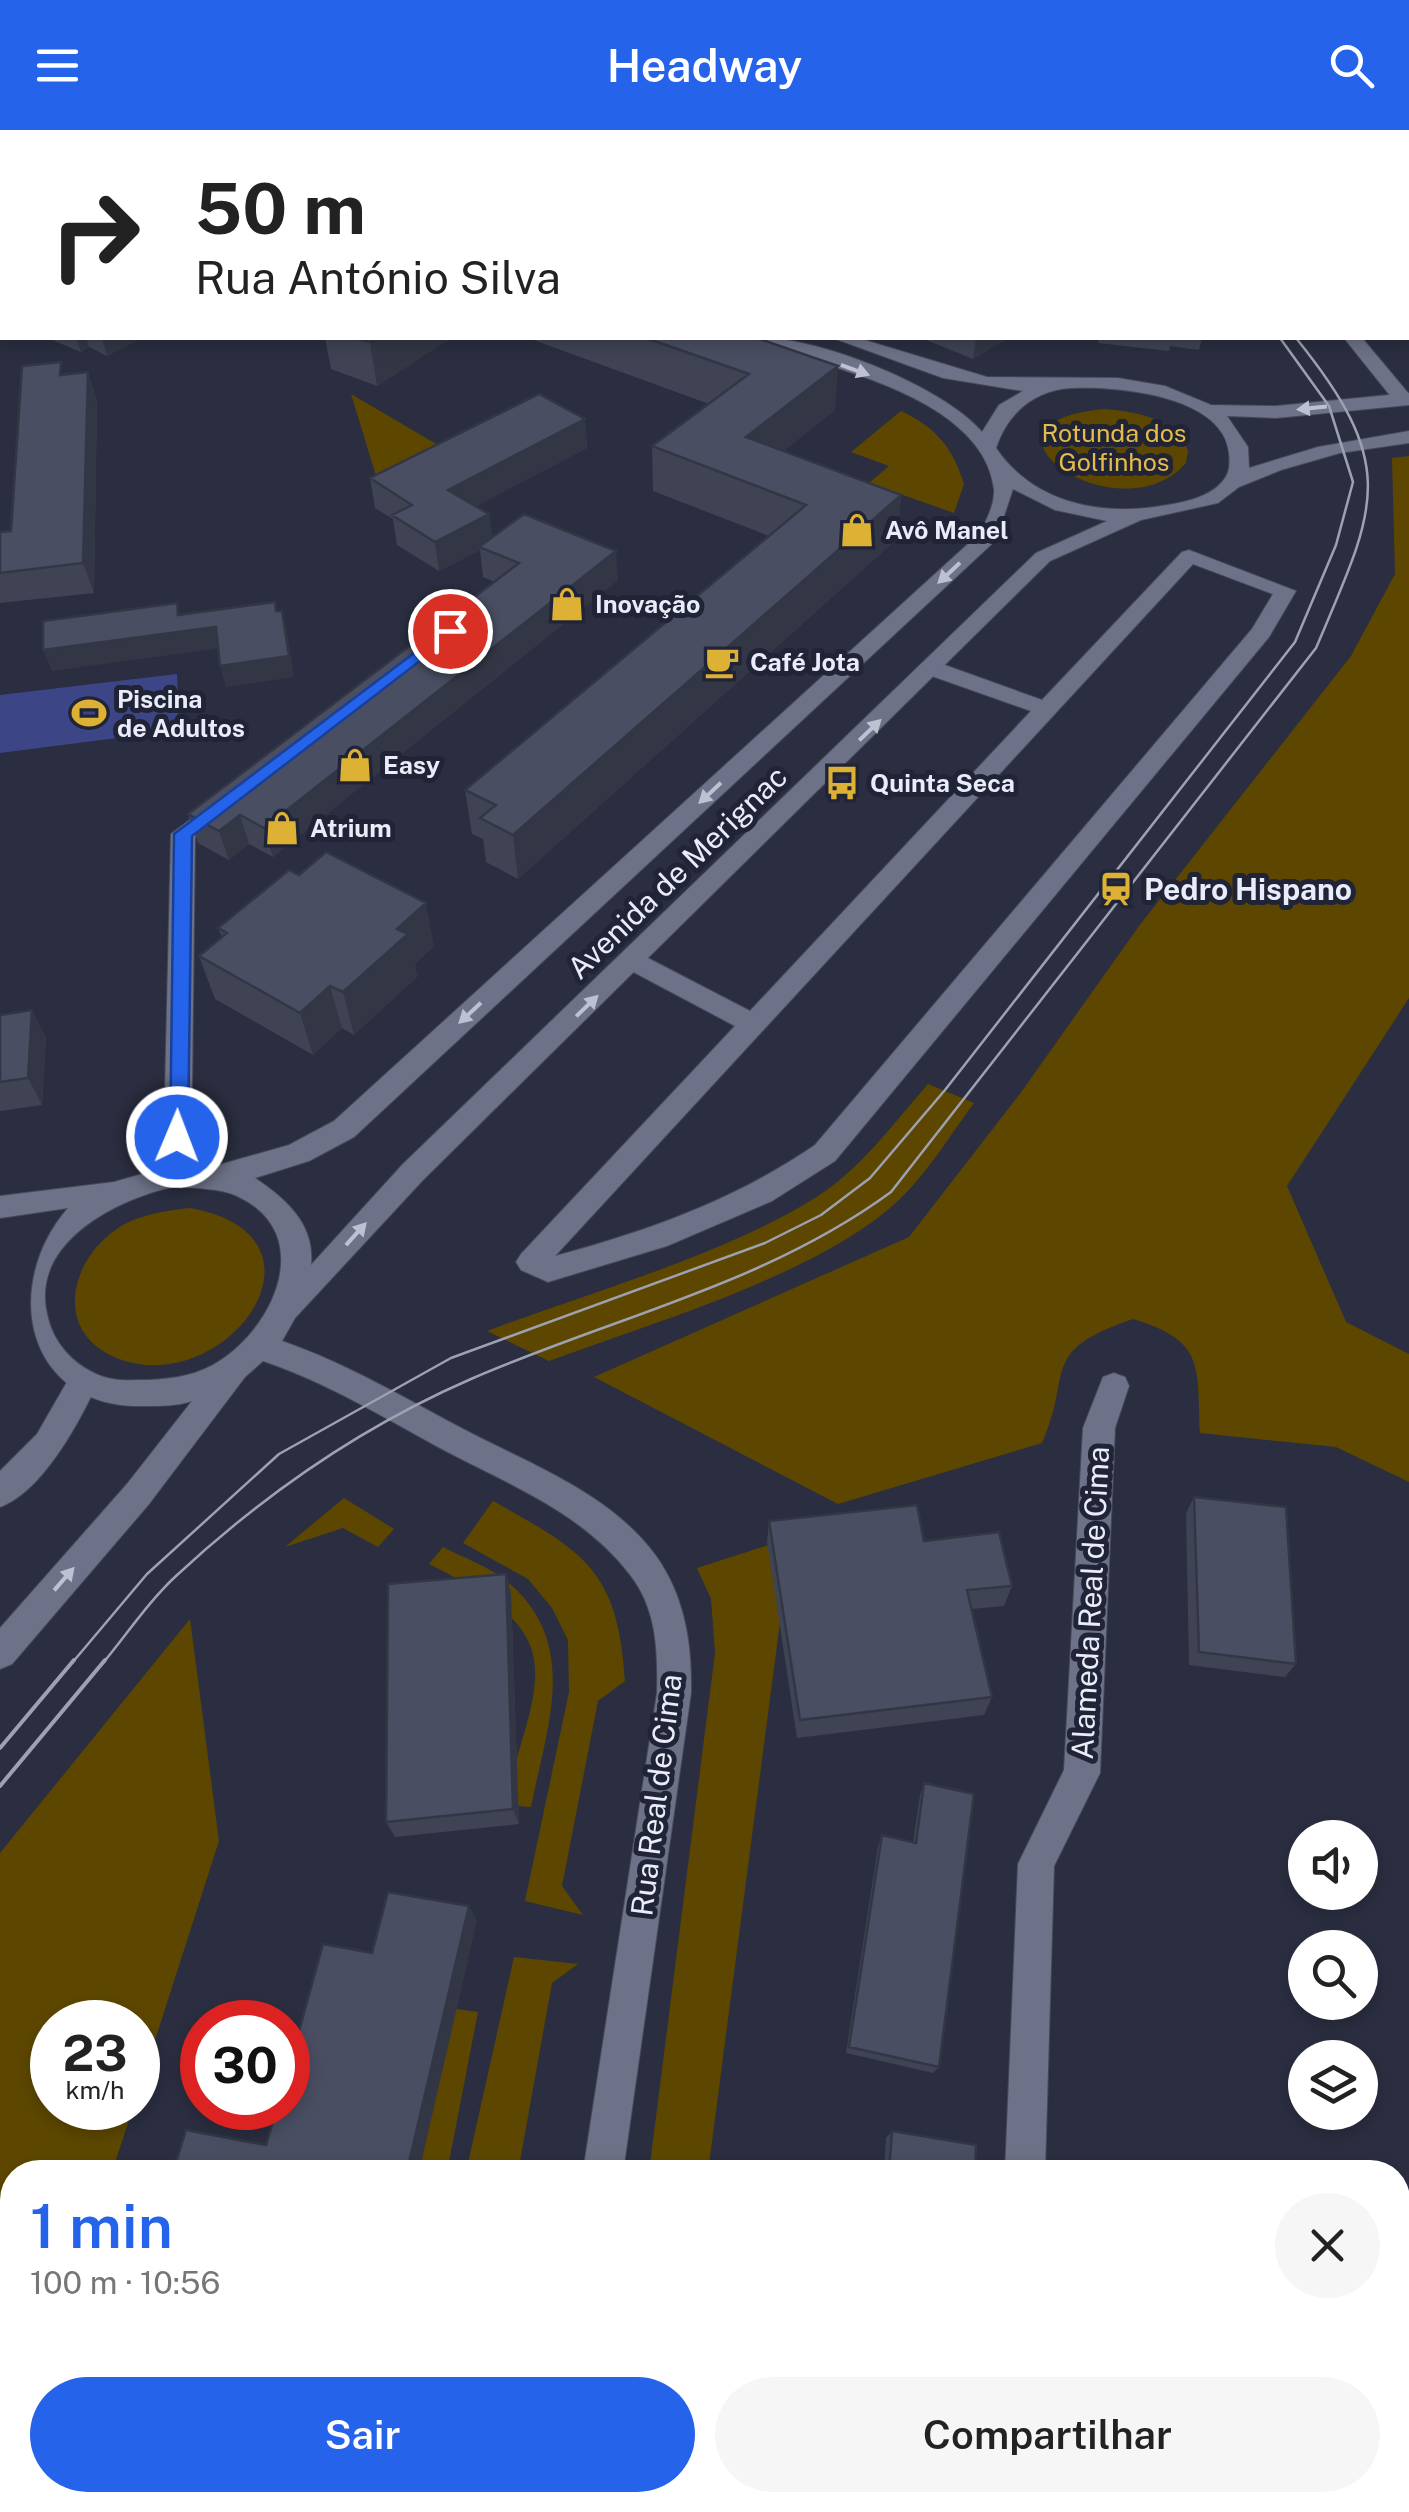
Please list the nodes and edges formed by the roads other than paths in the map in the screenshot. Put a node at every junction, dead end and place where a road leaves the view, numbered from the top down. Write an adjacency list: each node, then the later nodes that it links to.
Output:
1 (768, 340): 8 (main road, one-way to 8)
2 (848, 340): 4 (main road)
3 (1354, 340): 5 (main road)
4 (1057, 386): 6 (main road); 8 (main road)
5 (1406, 399): 6 (main road, one-way to 6)
6 (1204, 410): 9 (main road)
7 (1409, 437): 9 (main road)
8 (991, 455): 10 (main road); 17 (main road, Avenida de Merignac, one-way to 17)
9 (1231, 483): 10 (main road)
10 (1133, 517): 11 (main road, Avenida de Merignac)
11 (934, 669): 12 (main road); 14 (main road, Avenida de Merignac, one-way to 11)
12 (1044, 708): 15 (main road); 15 (main road)
13 (245, 786): 16 (main road)
14 (633, 961): 15 (main road); 20 (main road, Avenida de Merignac, one-way to 14)
15 (753, 1024)
16 (177, 1175): 17 (main road); 18 (main road)
17 (216, 1177): 20 (main road)
18 (120, 1190): 19 (main road); 22 (main road)
19 (0, 1207)
20 (291, 1306): 21 (main road)
21 (249, 1357): 22 (main road); 25 (main road, one-way to 21); 26 (main road, Rua Real de Cima)
22 (82, 1384): 24 (main road)
23 (1114, 1386): 27 (main road, Alameda Real de Cima)
24 (0, 1494)
25 (0, 1653)
26 (605, 2160)
27 (1025, 2160)

